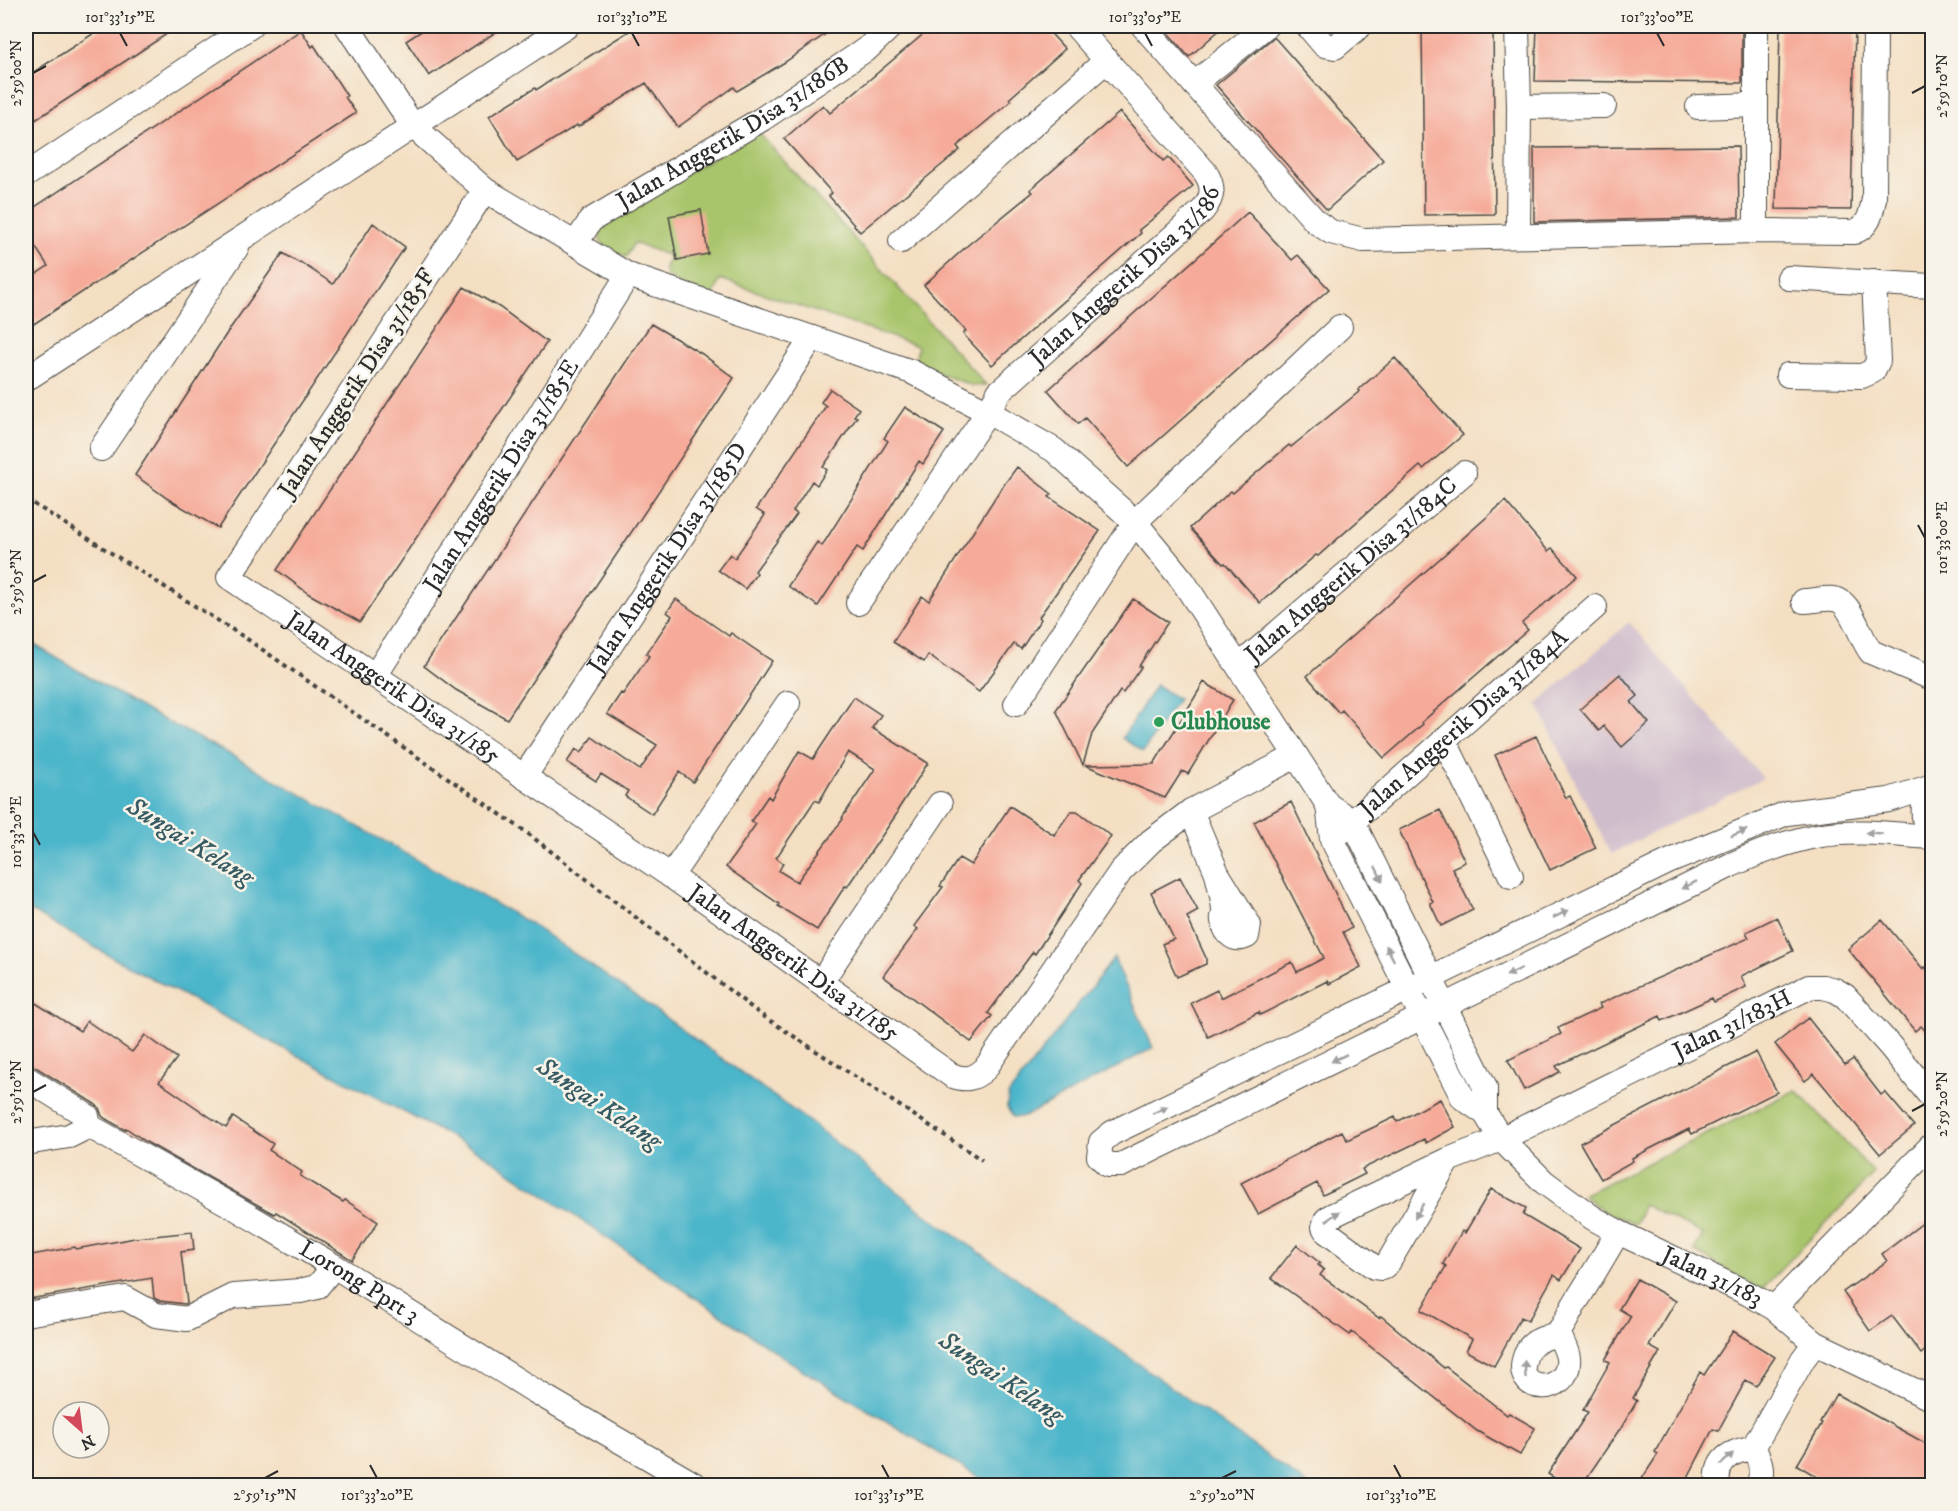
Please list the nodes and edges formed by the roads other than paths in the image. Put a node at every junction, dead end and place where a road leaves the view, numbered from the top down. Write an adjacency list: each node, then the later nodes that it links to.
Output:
1 (251, 26): 20 (street)
2 (347, 26): 19 (street)
3 (567, 26): 19 (street)
4 (891, 26): 26 (street, Jalan Anggerik Disa 31/186B)
5 (1076, 26): 13 (street, Jalan Anggerik Disa 31/186)
6 (1143, 26): 14 (street)
7 (1266, 26): 14 (street)
8 (1308, 26): 9 (street)
9 (1360, 26)
10 (1517, 26): 17 (street)
11 (1756, 26): 15 (street)
12 (1875, 26): 22 (street)
13 (1107, 60): 25 (street); 35 (street, Jalan Anggerik Disa 31/186)
14 (1194, 84): 23 (street)
15 (1756, 105): 18 (street); 22 (street)
16 (1604, 106): 17 (street)
17 (1519, 107): 23 (street)
18 (1698, 107)
19 (413, 126): 21 (street); 24 (street)
20 (26, 175)
21 (485, 190): 26 (street); 39 (street, Jalan Anggerik Disa 31/185F)
22 (1756, 231): 23 (street)
23 (1518, 236)
24 (243, 237): 34 (street); 36 (street)
25 (901, 241)
26 (576, 243): 27 (street)
27 (628, 275): 32 (street); 44 (street, Jalan Anggerik Disa 31/185E)
28 (1789, 278): 29 (street)
29 (1874, 282): 30 (street); 33 (street)
30 (1932, 285)
31 (1340, 327): 38 (street)
32 (812, 338): 35 (street); 50 (street, Jalan Anggerik Disa 31/185D)
33 (1788, 375)
34 (26, 379)
35 (988, 412): 38 (street); 41 (street)
36 (101, 449)
37 (1464, 472): 43 (street, Jalan Anggerik Disa 31/184C)
38 (1135, 522): 43 (street); 47 (street)
39 (229, 577): 44 (street, Jalan Anggerik Disa 31/185)
40 (1804, 602): 45 (street)
41 (858, 603)
42 (1595, 608): 48 (street, Jalan Anggerik Disa 31/184A)
43 (1239, 666): 49 (street)
44 (375, 676): 50 (street, Jalan Anggerik Disa 31/185)
45 (1932, 678)
46 (788, 703): 60 (street)
47 (1016, 704)
48 (1443, 740): 56 (street, Jalan Anggerik Disa 31/184A); 61 (street)
49 (1296, 756): 54 (street); 55 (street, Jalan Anggerik Disa 31/185)
50 (524, 777): 60 (street, Jalan Anggerik Disa 31/185)
51 (1932, 786): 62 (street, one-way to 51)
52 (1932, 790): 57 (main road)
53 (940, 804): 63 (street)
54 (1328, 805): 56 (street); 58 (street)
55 (1191, 811): 59 (street); 63 (street, Jalan Anggerik Disa 31/185)
56 (1353, 822): 58 (street, Jalan Anggerik Disa 31/184A); 62 (street, one-way to 62)
57 (1932, 835): 65 (street, one-way to 65)
58 (1332, 839): 64 (street, one-way to 58)
59 (1217, 873)
60 (671, 876): 63 (street, Jalan Anggerik Disa 31/185)
61 (1511, 876)
62 (1430, 978): 64 (street); 65 (street)
63 (821, 982)
64 (1408, 989): 66 (street); 66 (street, one-way to 64)
65 (1445, 1006): 66 (street); 67 (street)
66 (1422, 1017): 68 (street)
67 (1472, 1062): 68 (street); 71 (street)
68 (1450, 1073): 71 (street)
69 (26, 1078): 72 (street, Lorong Pprt 3)
70 (1932, 1098): 73 (street, Jalan 31/183H)
71 (1485, 1113): 73 (street, Jalan 31/183)
72 (89, 1126): 74 (street); 78 (street, Lorong Pprt 3)
73 (1501, 1139): 76 (street, Jalan 31/183H); 77 (street, Jalan 31/183)
74 (26, 1143)
75 (1932, 1145): 79 (street)
76 (1448, 1160): 76 (street, Jalan 31/183H, one-way to 76)
77 (1618, 1232): 79 (street, Jalan 31/183); 81 (street)
78 (334, 1266): 80 (street); 85 (street, Lorong Pprt 3)
79 (1774, 1308): 82 (street, Jalan 31/183)
80 (26, 1314)
81 (1558, 1332)
82 (1815, 1343): 83 (street, Jalan 31/183); 84 (street)
83 (1932, 1398)
84 (1753, 1448): 86 (street, one-way to 84); 87 (street)
85 (697, 1485)
86 (1718, 1485)
87 (1758, 1485)

